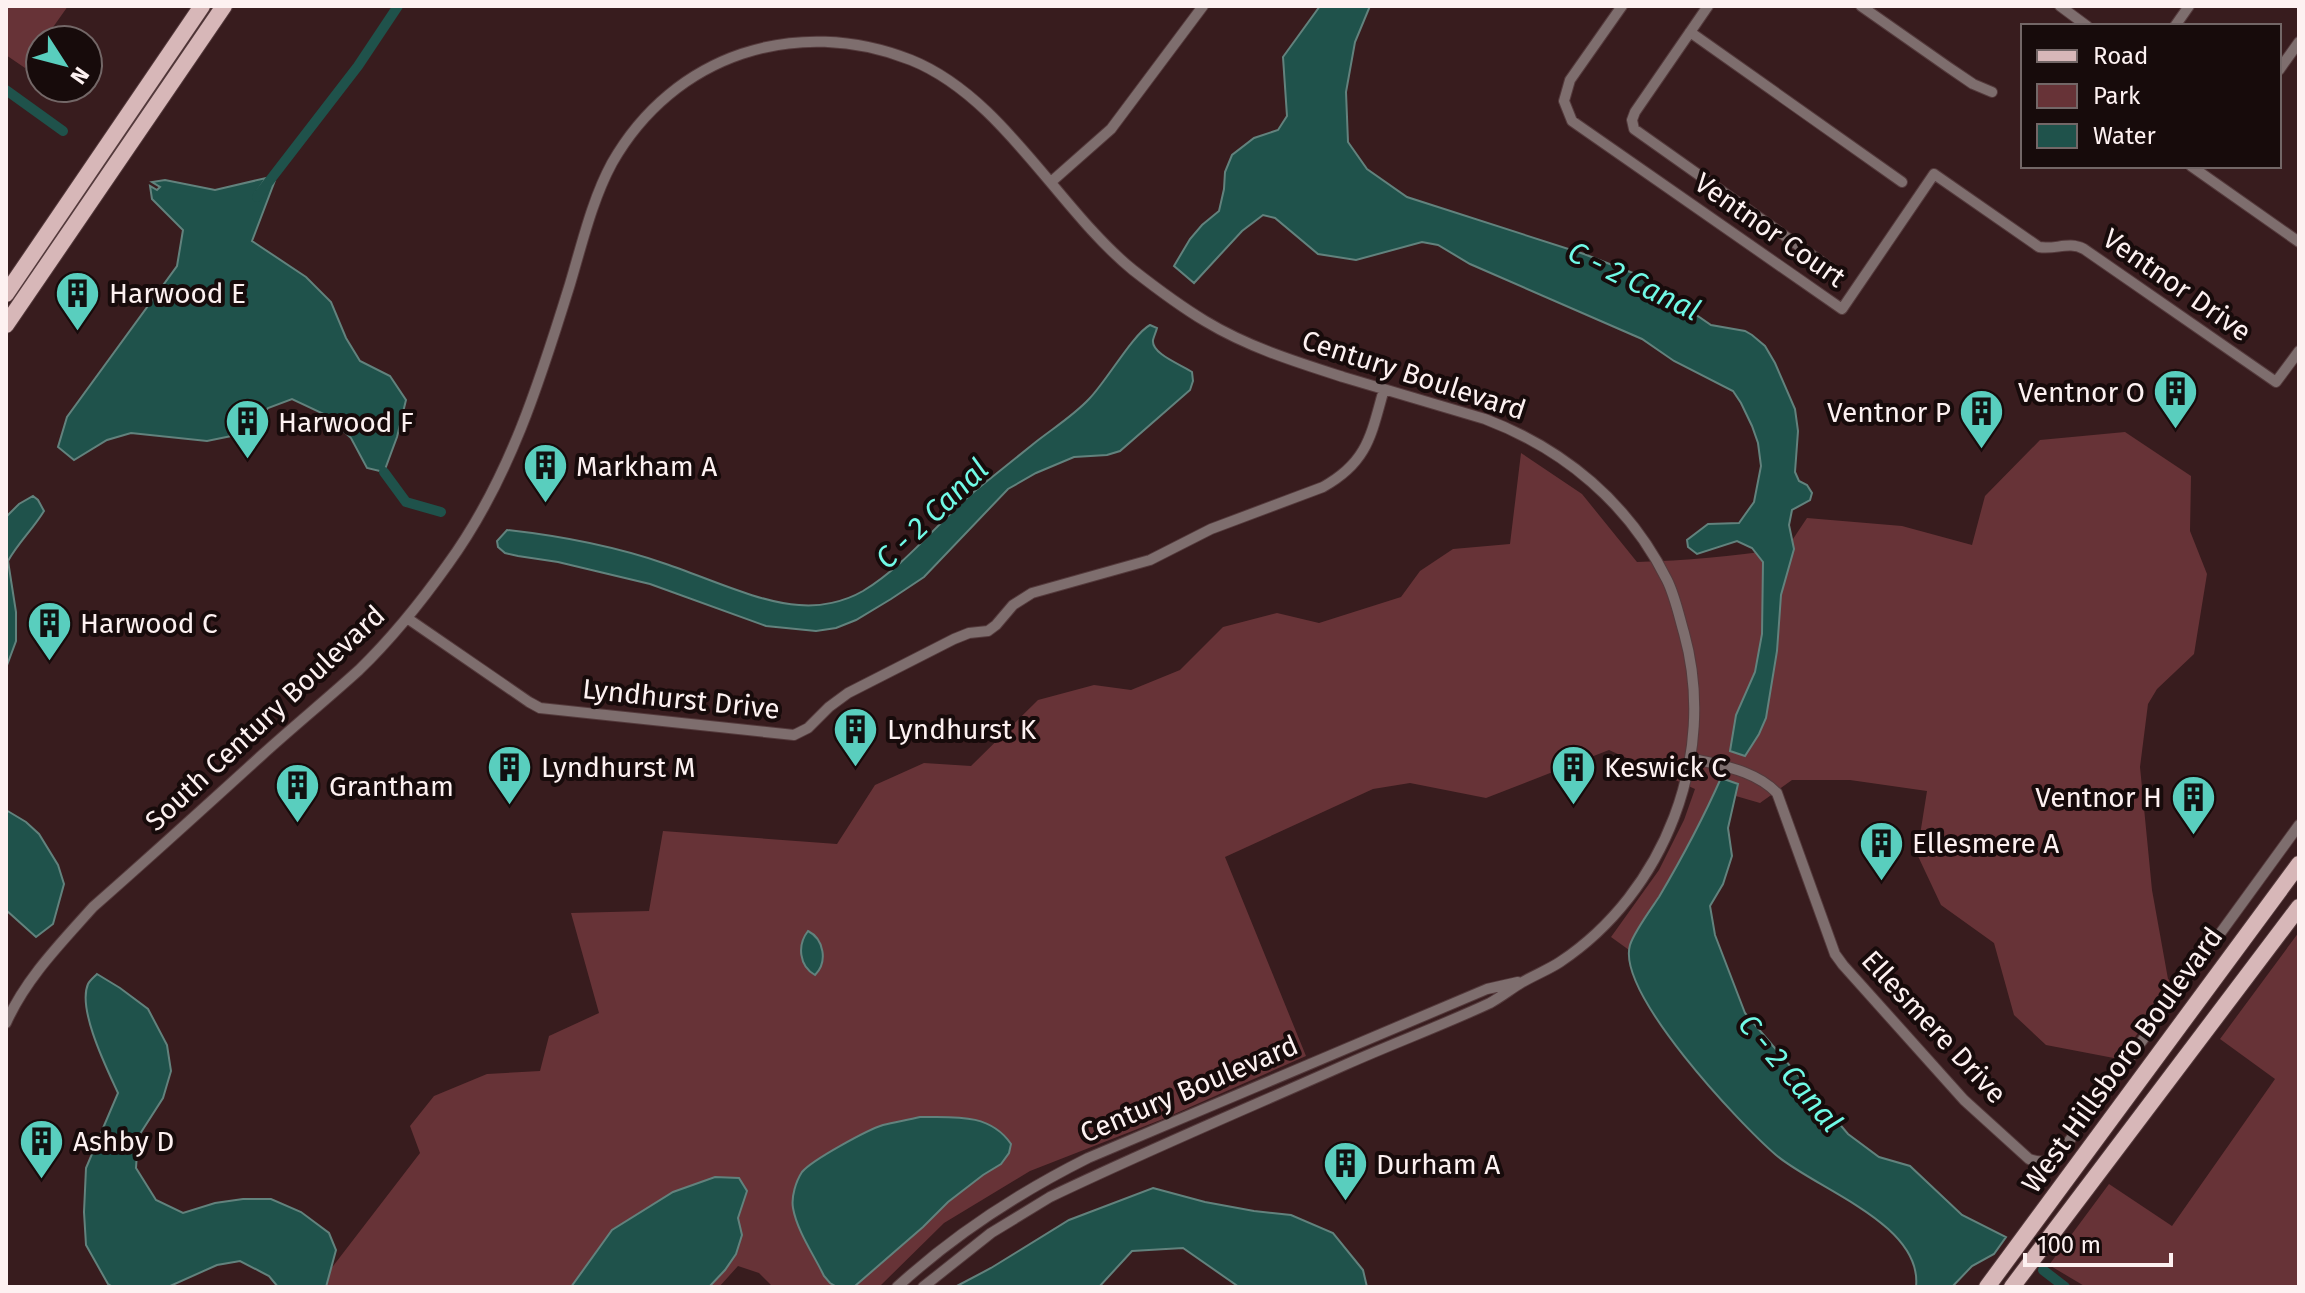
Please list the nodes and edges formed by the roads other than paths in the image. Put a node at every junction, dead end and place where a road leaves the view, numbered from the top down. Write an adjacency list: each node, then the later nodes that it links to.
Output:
1 (202, 6): 22 (main road)
2 (224, 6): 23 (main road)
3 (1203, 6): 18 (street)
4 (1622, 6): 17 (street, Ventnor Court)
5 (1708, 6): 11 (street)
6 (1861, 6): 15 (street)
7 (2060, 6): 9 (street)
8 (2189, 6): 10 (street)
9 (2084, 24)
10 (2176, 24)
11 (1690, 32): 19 (street); 21 (street)
12 (2299, 42): 13 (street)
13 (2281, 67)
14 (954, 84): 18 (street, Century Boulevard); 26 (street, South Century Boulevard)
15 (1992, 92)
16 (2209, 171): 20 (street)
17 (1934, 174): 24 (street, Ventnor Drive)
18 (1051, 182): 25 (street, Century Boulevard)
19 (1902, 182)
20 (2299, 242)
21 (1840, 275)
22 (6, 294)
23 (6, 325)
24 (2299, 351)
25 (1384, 389): 26 (street, Lyndhurst Drive); 27 (street, Century Boulevard)
26 (407, 618): 32 (street, South Century Boulevard)
27 (1691, 758): 28 (street, Ellesmere Drive); 31 (street, Century Boulevard)
28 (2299, 825)
29 (2299, 864): 35 (main road, West Hillsboro Boulevard)
30 (2299, 907): 36 (main road, West Hillsboro Boulevard)
31 (1524, 981): 33 (street, Century Boulevard); 34 (street, Century Boulevard)
32 (7, 1019)
33 (897, 1287)
34 (923, 1287)
35 (1987, 1287)
36 (2012, 1287)

